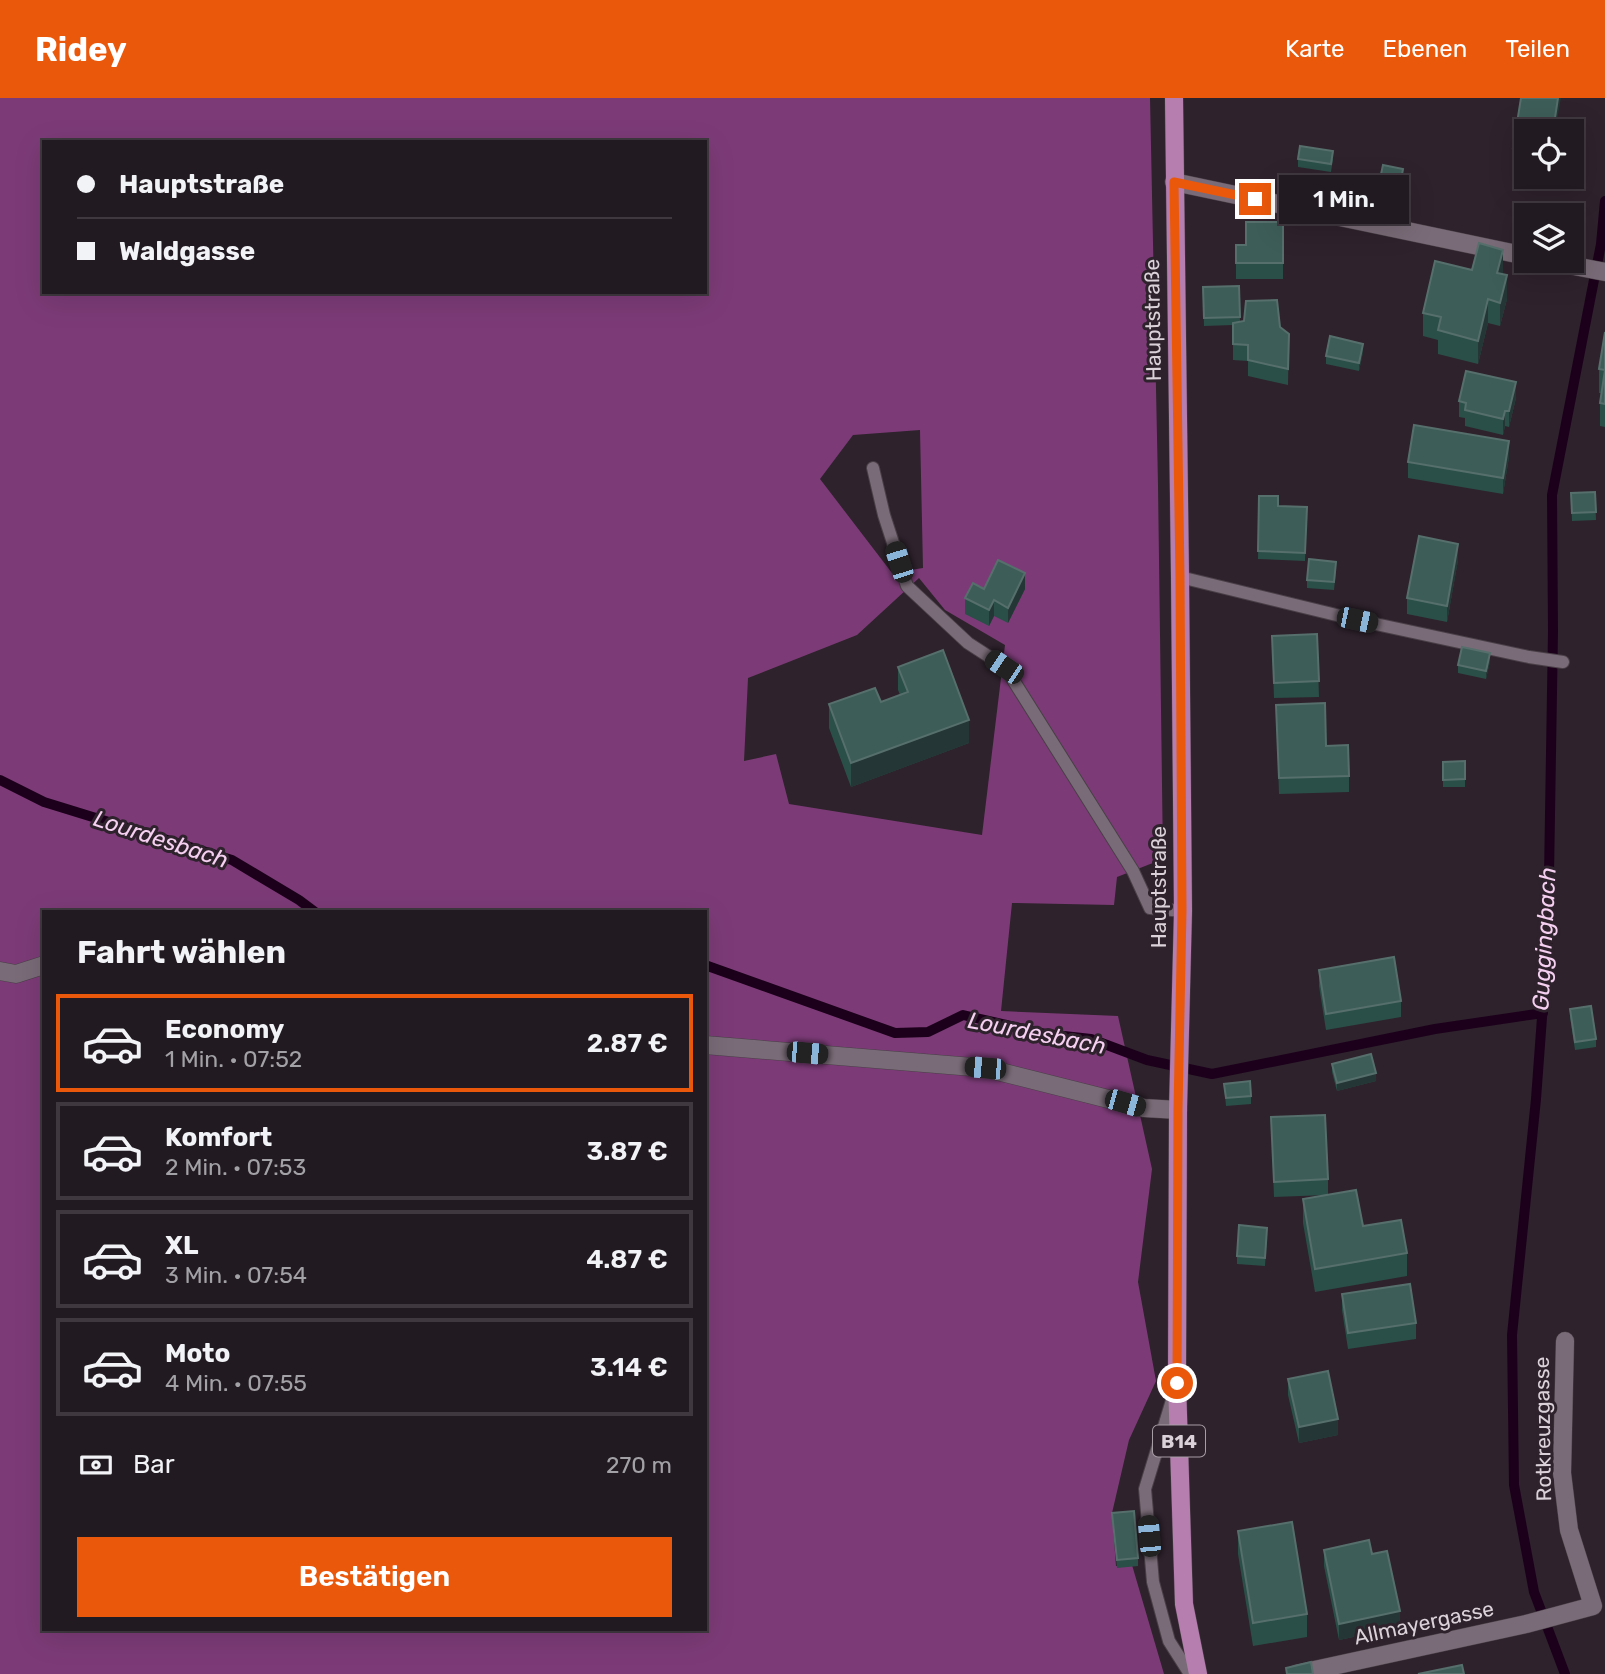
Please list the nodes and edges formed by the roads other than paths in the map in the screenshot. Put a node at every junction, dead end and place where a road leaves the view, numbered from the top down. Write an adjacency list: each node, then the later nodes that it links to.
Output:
1 (1174, 98): 2 (main road, Hauptstraße / B14)
2 (1174, 182): 3 (street); 7 (main road, Hauptstraße / B14)
3 (1514, 253)
4 (1584, 268): 5 (street)
5 (1605, 272)
6 (873, 468): 9 (lane)
7 (1180, 577): 8 (lane); 9 (main road, Hauptstraße / B14)
8 (1563, 662)
9 (1182, 911): 13 (main road, Hauptstraße / B14)
10 (42, 966): 11 (street)
11 (0, 971)
12 (707, 1045): 13 (street)
13 (1178, 1110): 15 (main road, Hauptstraße / B14)
14 (1565, 1341): 16 (street, Rotkreuzgasse)
15 (1177, 1383): 17 (lane); 18 (main road, Hauptstraße / B14)
16 (1562, 1616): 19 (street, Allmayergasse)
17 (1189, 1674)
18 (1198, 1674)
19 (1296, 1674)

